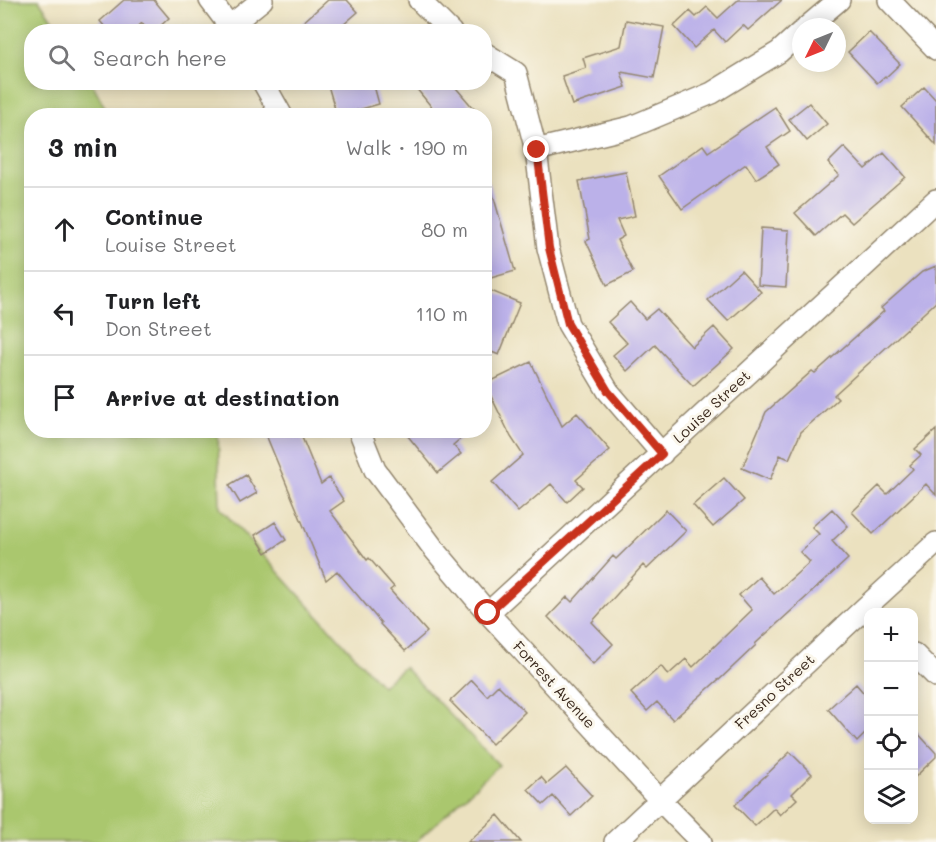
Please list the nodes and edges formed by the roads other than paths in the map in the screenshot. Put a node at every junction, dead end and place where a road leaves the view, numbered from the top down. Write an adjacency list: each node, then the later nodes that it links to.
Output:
1 (210, 0): 7 (street)
2 (262, 0): 8 (street)
3 (419, 0): 9 (street)
4 (839, 0): 6 (street)
5 (889, 0): 11 (street)
6 (818, 18)
7 (229, 24)
8 (236, 24)
9 (443, 24)
10 (792, 40): 15 (street)
11 (936, 49)
12 (492, 57): 15 (street)
13 (267, 90): 14 (street)
14 (278, 108)
15 (537, 150): 18 (street)
16 (936, 200): 18 (street, Louise Street)
17 (362, 438): 21 (street, Forrest Avenue)
18 (662, 454): 21 (street, Louise Street)
19 (936, 543): 20 (street, Fresno Street)
20 (871, 608)
21 (488, 613): 25 (street, Forrest Avenue)
22 (864, 615): 25 (street, Fresno Street)
23 (918, 658): 24 (street)
24 (936, 676)
25 (660, 800): 26 (street, Fresno Street); 27 (street, Forrest Avenue)
26 (615, 842)
27 (701, 842)

